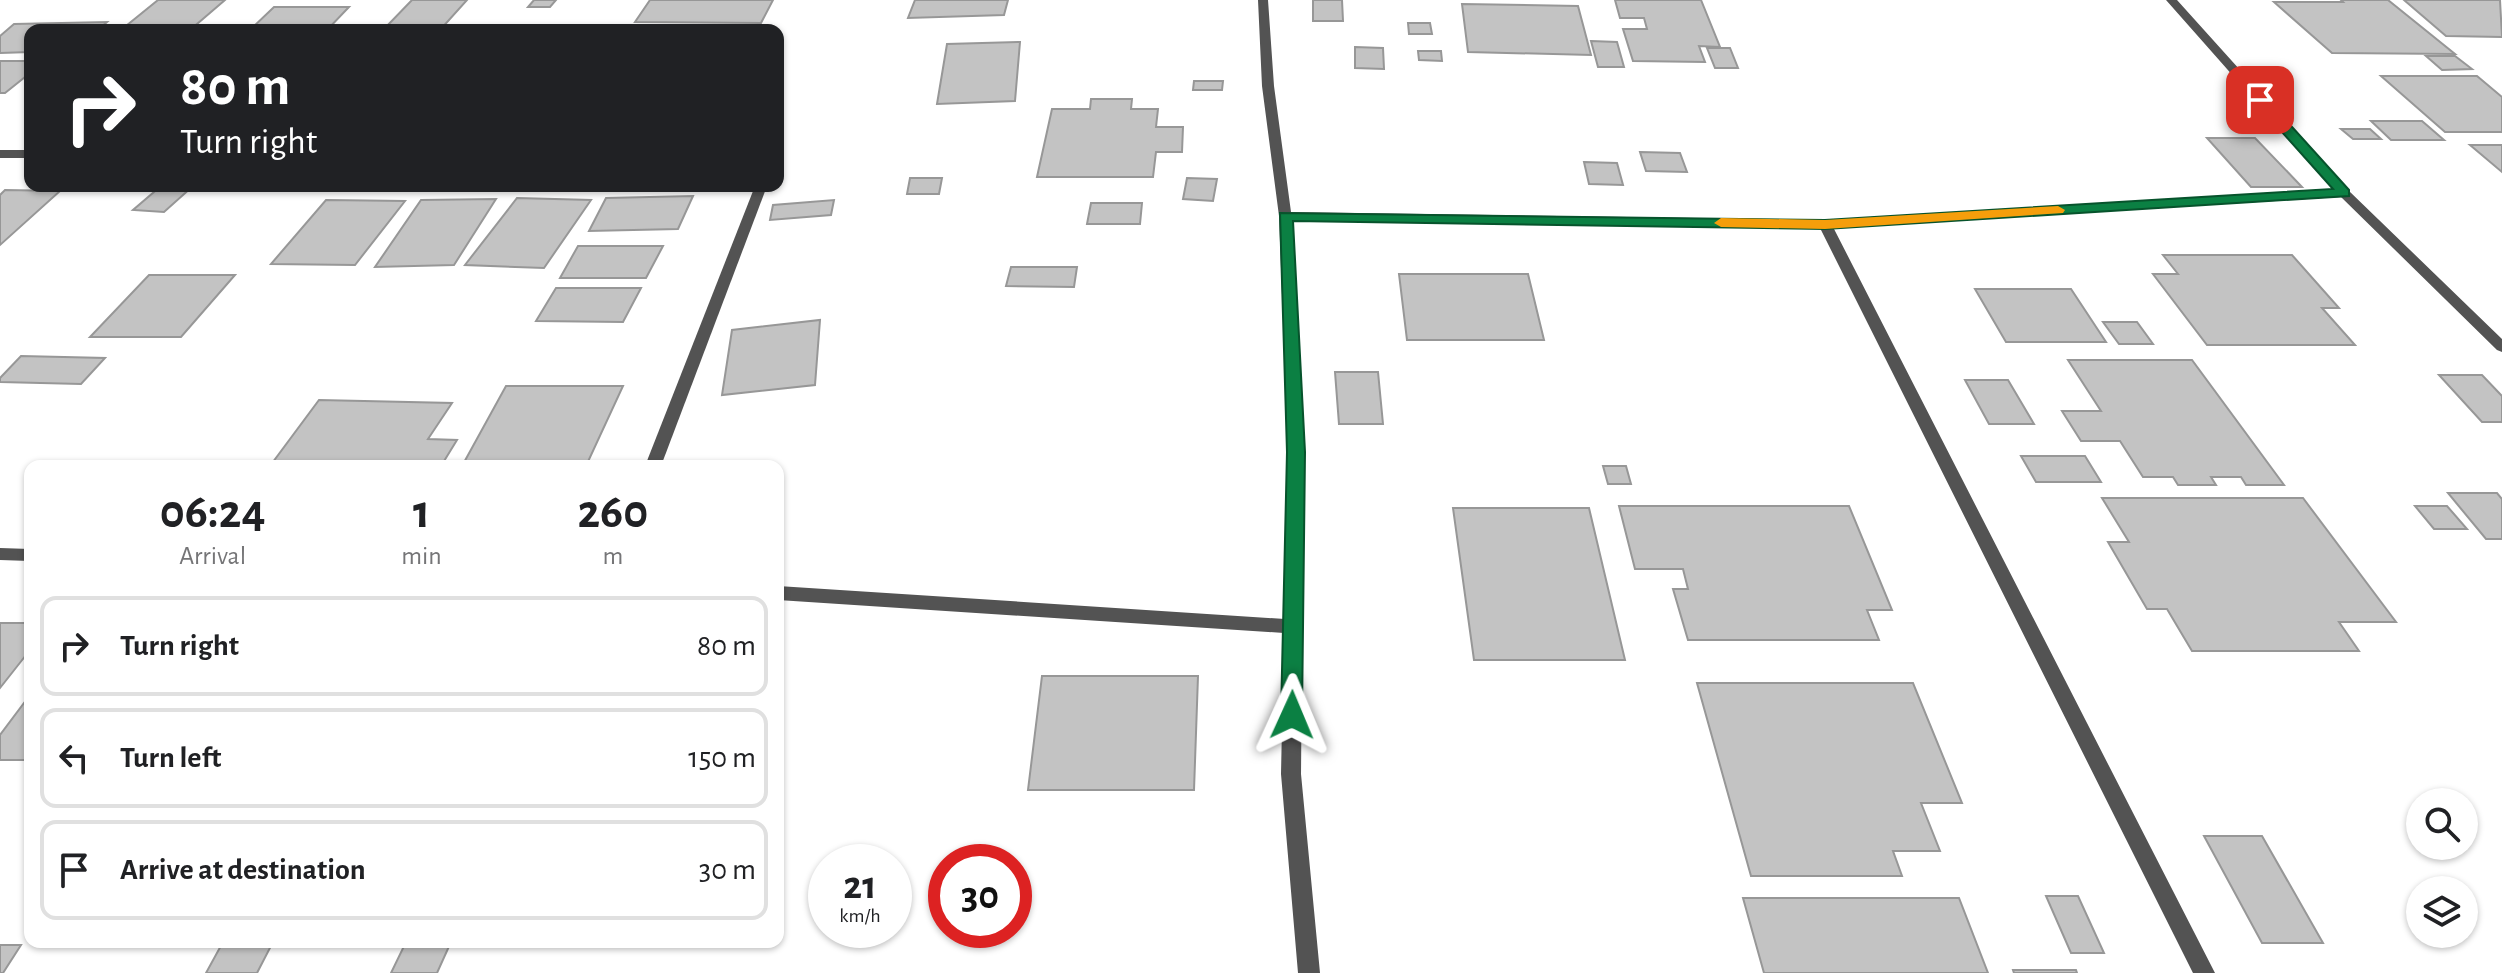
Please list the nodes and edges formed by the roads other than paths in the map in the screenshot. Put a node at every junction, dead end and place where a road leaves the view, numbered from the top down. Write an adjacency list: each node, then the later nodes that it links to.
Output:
1 (1263, 0): 7 (street)
2 (2171, 0): 6 (street)
3 (0, 154): 4 (street)
4 (24, 154)
5 (759, 192): 10 (street)
6 (2344, 193): 8 (street); 9 (street)
7 (1285, 216): 8 (street); 14 (street)
8 (1825, 224): 16 (street)
9 (2502, 347)
10 (655, 460)
11 (0, 554): 12 (street)
12 (24, 555)
13 (784, 593): 14 (street)
14 (1293, 627): 15 (street)
15 (1309, 973)
16 (2204, 973)

